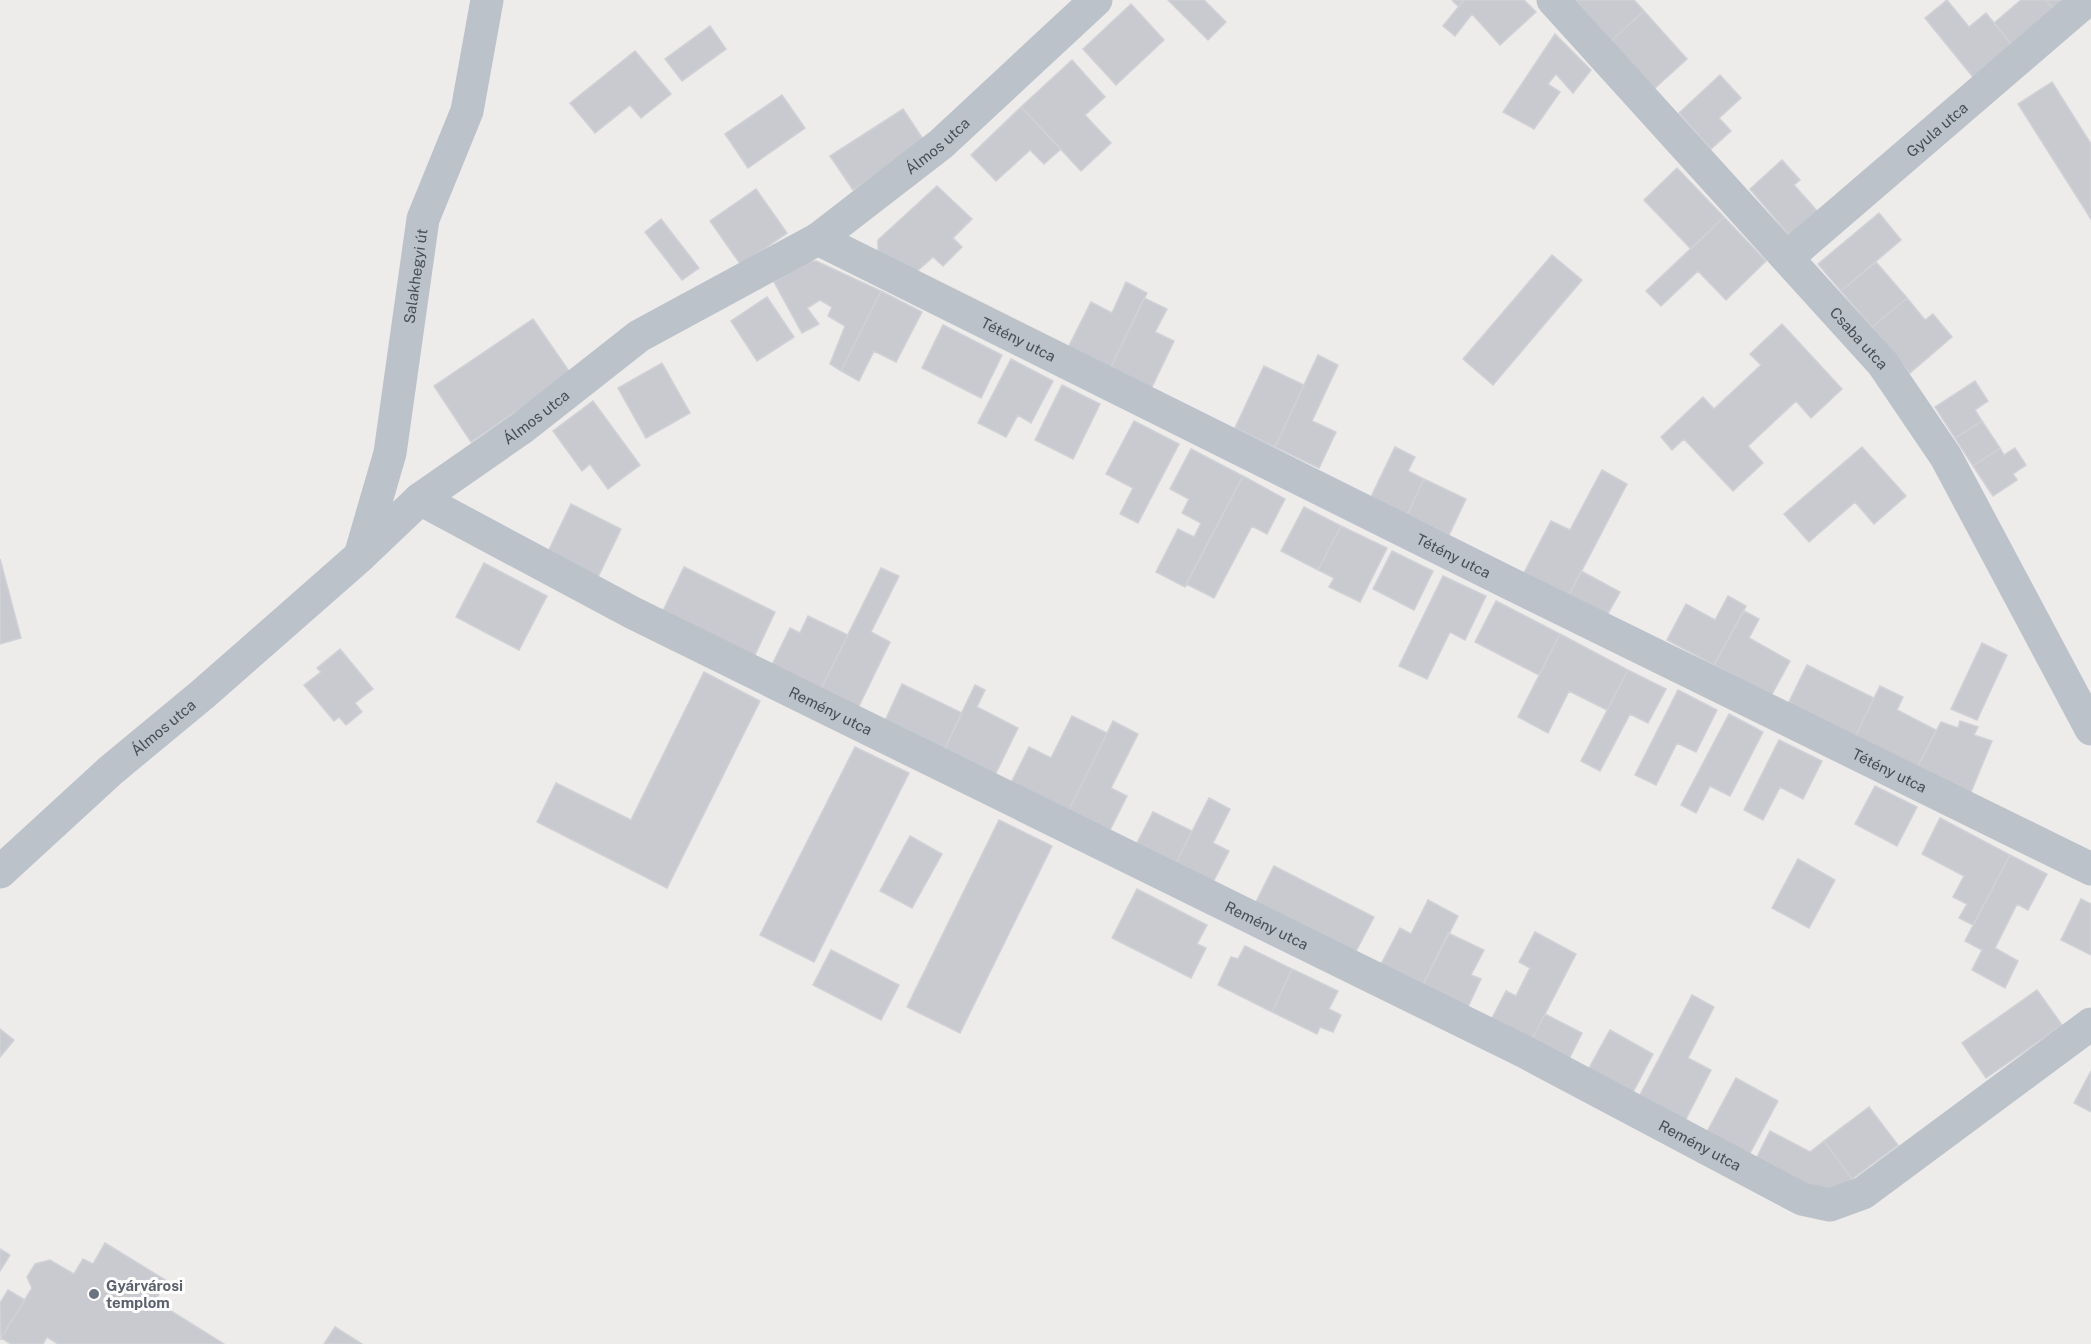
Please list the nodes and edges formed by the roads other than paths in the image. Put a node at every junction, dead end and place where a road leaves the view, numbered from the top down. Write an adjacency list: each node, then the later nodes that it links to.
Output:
1 (487, 0): 8 (street, Salakhegyi út)
2 (1096, 0): 5 (street, Álmos utca)
3 (1553, 0): 6 (street, Csaba utca)
4 (2087, 0): 6 (street, Gyula utca)
5 (818, 239): 7 (street, Álmos utca); 10 (street, Tétény utca)
6 (1788, 257): 9 (street, Csaba utca)
7 (420, 499): 8 (street, Álmos utca); 12 (street, Remény utca)
8 (360, 557): 11 (street, Álmos utca)
9 (2091, 729)
10 (2091, 869)
11 (0, 872)
12 (2091, 1024)

